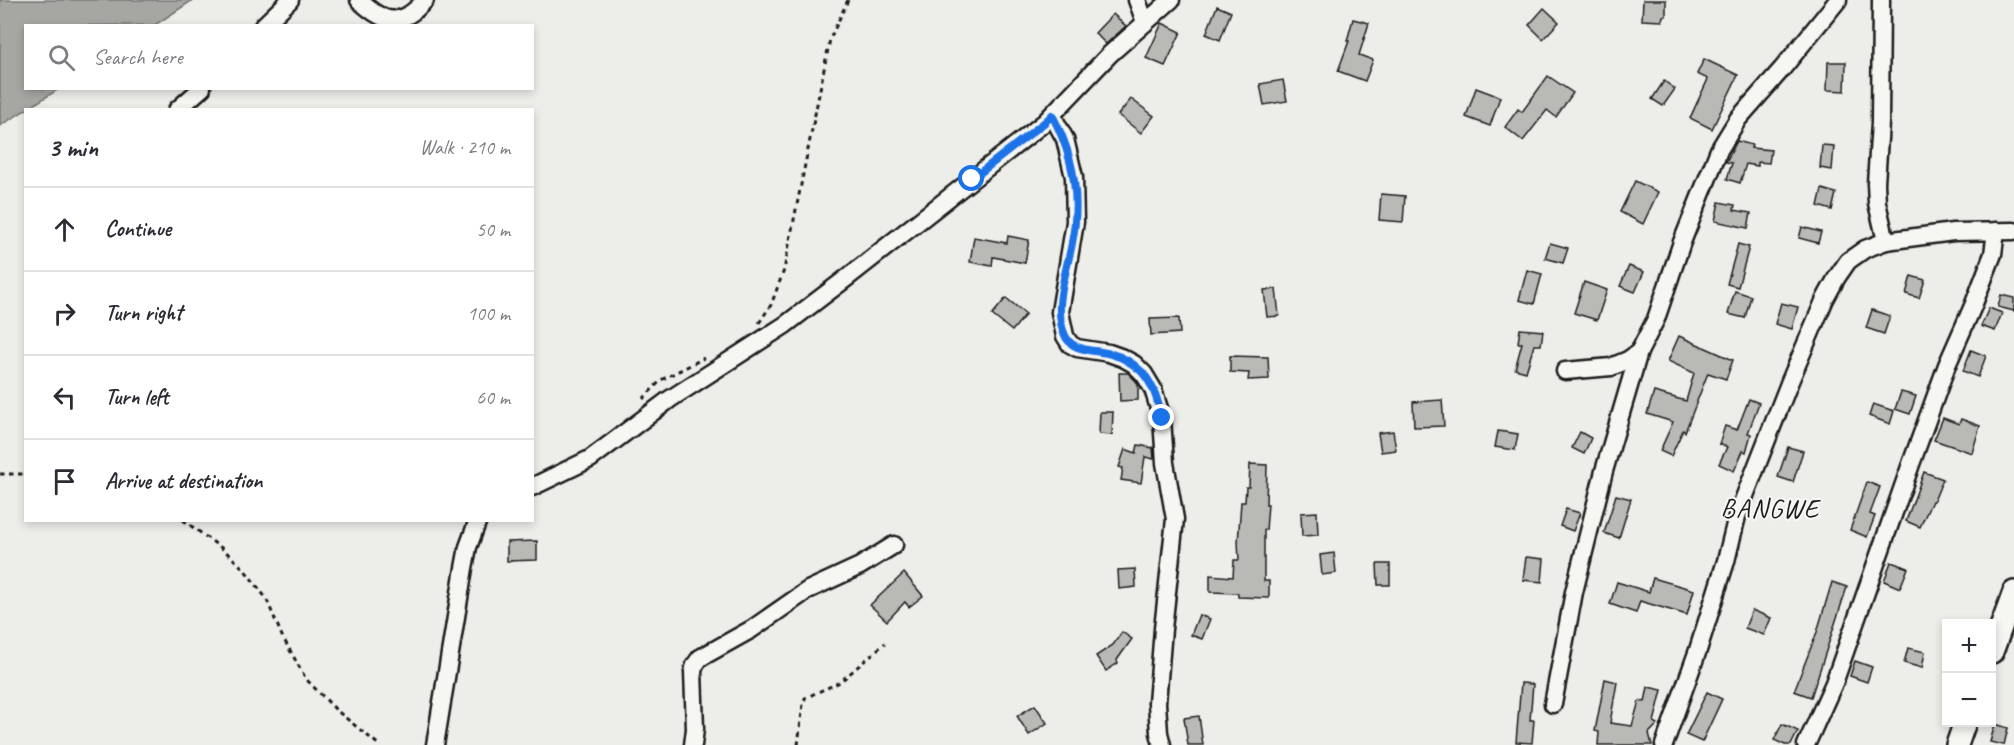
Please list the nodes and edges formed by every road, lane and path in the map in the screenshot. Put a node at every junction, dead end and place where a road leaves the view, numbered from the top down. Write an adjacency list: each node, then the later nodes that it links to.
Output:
1 (290, 0): 10 (street)
2 (359, 0): 3 (street)
3 (425, 0)
4 (848, 0): 17 (path)
5 (1137, 0): 9 (street)
6 (1171, 0): 9 (street)
7 (1838, 0): 18 (street)
8 (1881, 0): 16 (street)
9 (1145, 22): 13 (street)
10 (265, 24)
11 (199, 90): 12 (street)
12 (179, 108)
13 (1052, 115): 24 (street); 37 (street)
14 (1996, 231): 15 (street); 16 (street); 39 (street)
15 (2014, 231)
16 (1886, 241): 38 (street)
17 (756, 327)
18 (1639, 352): 20 (street); 31 (street)
19 (704, 357): 21 (path)
20 (1565, 371)
21 (637, 406)
22 (0, 474): 23 (path)
23 (24, 474)
24 (534, 486)
25 (186, 522): 34 (path)
26 (477, 522): 35 (street)
27 (894, 545): 33 (street)
28 (2014, 592): 29 (street)
29 (1996, 641)
30 (885, 643): 36 (path)
31 (1554, 704)
32 (1964, 727): 40 (street)
33 (696, 742)
34 (379, 745)
35 (435, 745)
36 (798, 745)
37 (1162, 745)
38 (1664, 745)
39 (1806, 745)
40 (1957, 745)

